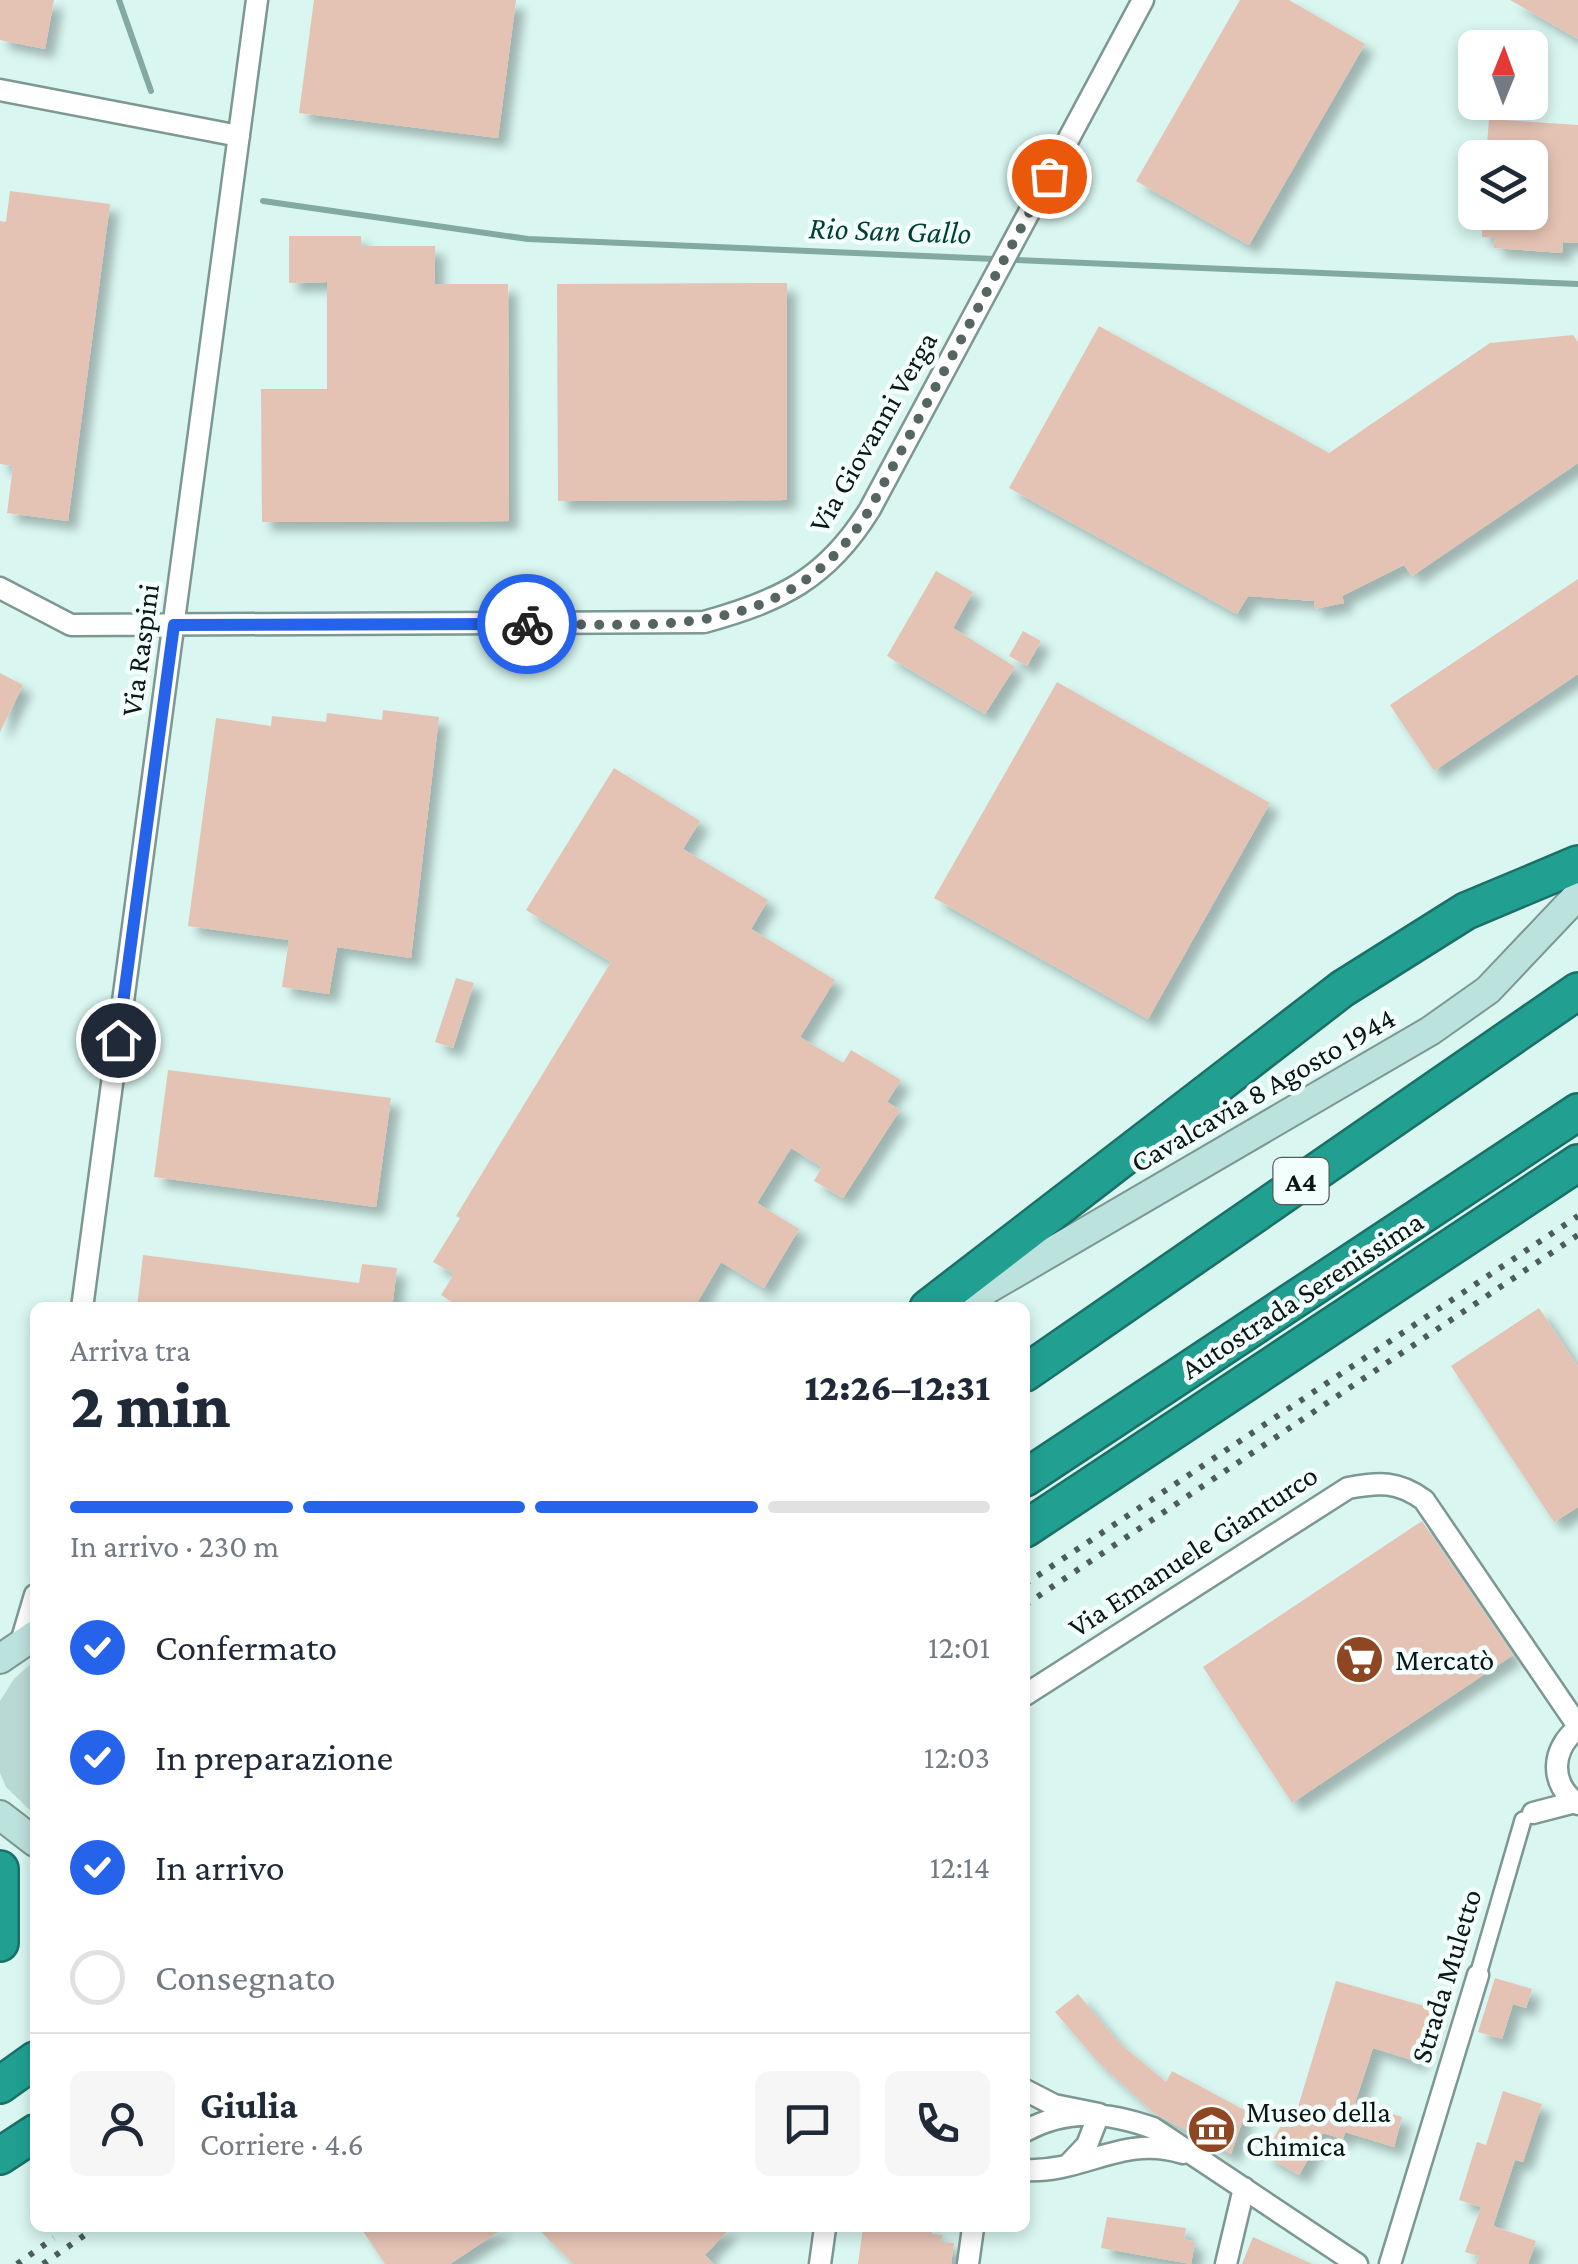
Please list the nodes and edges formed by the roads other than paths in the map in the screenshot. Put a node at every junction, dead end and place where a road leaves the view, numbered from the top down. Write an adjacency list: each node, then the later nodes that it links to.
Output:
1 (257, 0): 4 (street, Via Raspini)
2 (1144, 0): 6 (street, Via Giovanni Verga)
3 (0, 90): 4 (street)
4 (239, 136): 6 (street, Via Raspini)
5 (0, 588): 6 (street, Via Giovanni Verga)
6 (174, 625): 12 (street, Via Raspini)
7 (1578, 864): 13 (highway)
8 (1578, 895): 14 (main road, Cavalcavia 8 Agosto 1944)
9 (1578, 991): 15 (highway, A4)
10 (1578, 1112): 16 (highway, Autostrada Serenissima)
11 (1578, 1163): 17 (highway)
12 (83, 1302)
13 (936, 1302)
14 (965, 1302)
15 (1030, 1370)
16 (1030, 1475)
17 (1030, 1526)
18 (30, 1607): 19 (street)
19 (11, 1651)
20 (1030, 1692): 21 (street, Via Emanuele Gianturco)
21 (1578, 1727): 22 (street, Via Emanuele Gianturco)
22 (1560, 1785): 23 (street); 23 (street)
23 (1576, 1803)
24 (0, 1816): 26 (main road)
25 (1523, 1820): 29 (street, Strada Muletto)
26 (30, 1838)
27 (0, 1869): 28 (highway)
28 (0, 1943)
29 (1478, 1975): 49 (street, Strada Muletto)
30 (30, 2064): 31 (highway)
31 (0, 2085)
32 (1030, 2093): 33 (street)
33 (1099, 2114): 34 (street); 38 (street); 40 (street)
34 (1030, 2129)
35 (30, 2136): 37 (highway)
36 (30, 2149): 39 (highway)
37 (0, 2156)
38 (1192, 2156): 40 (street); 42 (street)
39 (0, 2168)
40 (1065, 2168): 41 (street)
41 (1030, 2170)
42 (1244, 2188): 47 (street); 48 (street)
43 (824, 2232): 45 (street)
44 (972, 2232): 46 (street)
45 (820, 2264)
46 (968, 2264)
47 (1226, 2264)
48 (1357, 2264)
49 (1390, 2264)

